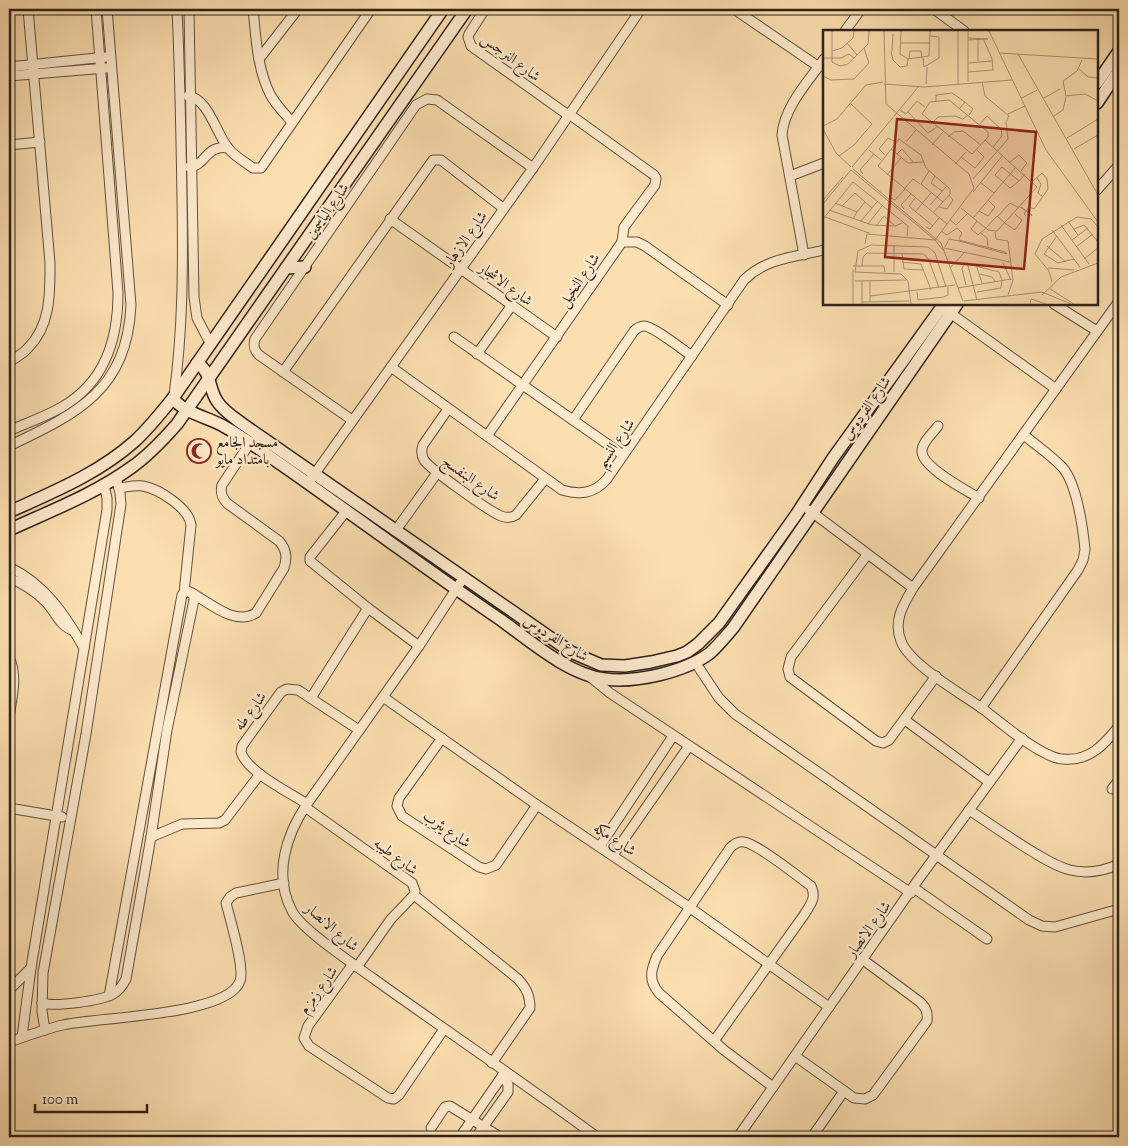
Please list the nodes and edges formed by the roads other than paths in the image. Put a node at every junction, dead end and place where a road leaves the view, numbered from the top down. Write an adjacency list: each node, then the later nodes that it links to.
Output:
1 (28, 9): 26 (street)
2 (96, 9): 20 (street)
3 (107, 9): 19 (street)
4 (178, 9): 30 (street)
5 (189, 9): 31 (street)
6 (253, 9): 21 (street)
7 (298, 9): 21 (street)
8 (371, 9): 35 (street)
9 (443, 9): 65 (street)
10 (467, 9): 34 (street)
11 (485, 9): 33 (street, شارع النرجس)
12 (641, 9): 33 (street, شارع الازهار)
13 (734, 9): 22 (street)
14 (861, 9): 16 (street)
15 (940, 10): 17 (street)
16 (848, 30)
17 (963, 30)
18 (1119, 51): 29 (street)
19 (111, 57): 20 (street); 24 (street)
20 (100, 58): 25 (street); 26 (street)
21 (259, 60): 35 (street)
22 (822, 63): 45 (street)
23 (9, 67): 26 (street)
24 (112, 67): 25 (street); 48 (street)
25 (101, 68): 26 (street); 47 (street)
26 (34, 70): 28 (street); 37 (street)
27 (1119, 70): 32 (street)
28 (9, 76)
29 (1098, 82)
30 (181, 96): 31 (street); 43 (street)
31 (191, 97): 39 (street); 42 (street)
32 (1098, 102)
33 (569, 114): 44 (street, شارع الازهار); 51 (street, شارع النرجس)
34 (392, 115): 36 (street); 55 (street)
35 (292, 122): 39 (street)
36 (404, 123): 44 (street, شارع الياسمين); 54 (street, شارع الياسمين)
37 (40, 142): 38 (street); 68 (street)
38 (9, 145)
39 (228, 148): 42 (street)
40 (823, 162): 45 (street)
41 (1119, 165): 46 (street)
42 (193, 167): 43 (street); 65 (street)
43 (182, 168): 75 (street)
44 (533, 168): 49 (street, شارع الازهار)
45 (790, 176): 53 (street)
46 (1098, 189)
47 (111, 196): 48 (street); 81 (street)
48 (122, 196): 85 (street)
49 (503, 208): 50 (street); 56 (street, شارع الازهار)
50 (390, 219): 56 (street, شارع الاشجار); 71 (street)
51 (622, 242): 59 (street); 64 (street, شارع النخيل)
52 (823, 250): 53 (street, شارع النسيم)
53 (804, 255): 59 (street, شارع النسيم)
54 (305, 267): 55 (street); 71 (street, شارع الياسمين)
55 (286, 268): 72 (street)
56 (461, 268): 58 (street, شارع الاشجار); 70 (street, شارع الازهار)
57 (1119, 301): 62 (street)
58 (512, 305): 64 (street, شارع الاشجار); 66 (street)
59 (728, 305): 67 (street, شارع النسيم)
60 (1056, 305): 62 (street)
61 (948, 307): 74 (street); 93 (street, شارع الفردوس)
62 (1098, 331): 74 (street)
63 (454, 337): 66 (street)
64 (557, 337): 73 (street, شارع النخيل)
65 (210, 343): 69 (street)
66 (477, 354): 73 (street)
67 (692, 356): 79 (street); 86 (street, شارع النسيم)
68 (9, 362)
69 (197, 363): 72 (street, شارع الفردوس); 75 (street)
70 (391, 367): 76 (street, شارع النسيم); 78 (street, شارع الازهار)
71 (283, 372): 78 (street, شارع الياسمين)
72 (210, 378): 77 (street); 88 (street, شارع الفردوس)
73 (523, 386): 79 (street); 83 (street, شارع النخيل)
74 (1056, 389): 82 (street)
75 (173, 398): 77 (street, شارع الفردوس); 95 (street)
76 (448, 409): 83 (street, شارع النسيم); 87 (street, شارع البنفسج)
77 (188, 410): 84 (street, شارع الفردوس); 90 (street)
78 (352, 420): 88 (street, شارع الازهار)
79 (573, 420): 86 (street)
80 (938, 426): 92 (street)
81 (9, 431)
82 (1024, 435): 92 (street); 117 (street)
83 (487, 436): 89 (street, شارع النسيم)
84 (250, 443): 88 (street, شارع الفردوس); 104 (street)
85 (9, 446)
86 (623, 455): 89 (street, شارع النسيم)
87 (437, 473): 89 (street, شارع البنفسج); 97 (street)
88 (311, 478): 94 (street, شارع الفردوس); 97 (street, شارع الفردوس)
89 (545, 479)
90 (117, 483): 91 (street); 104 (street); 135 (street)
91 (104, 485): 96 (street); 108 (street)
92 (979, 498): 102 (street)
93 (807, 509): 98 (street); 100 (street, شارع الفردوس); 110 (street, شارع الفردوس)
94 (346, 510): 103 (street, شارع الفردوس); 105 (street)
95 (9, 512)
96 (9, 530)
97 (396, 530): 100 (street, شارع الفردوس)
98 (867, 555): 102 (street); 119 (street)
99 (9, 567): 106 (street)
100 (464, 577): 103 (street, شارع الانصار)
101 (9, 578): 106 (street)
102 (913, 588): 113 (street)
103 (456, 590): 107 (street, شارع الانصار); 112 (street, شارع الفردوس)
104 (188, 593): 136 (street); 154 (street)
105 (368, 608): 107 (street); 116 (street)
106 (74, 630): 108 (street)
107 (419, 646): 115 (street, شارع الانصار)
108 (84, 648): 134 (street)
109 (9, 657): 111 (street)
110 (696, 662): 112 (street, شارع الفردوس); 139 (street)
111 (11, 675): 114 (street)
112 (589, 676): 122 (street)
113 (936, 676): 117 (street); 119 (street)
114 (11, 688): 118 (street)
115 (383, 697): 121 (street, شارع الانصار); 123 (street, شارع مكه)
116 (311, 698): 121 (street, شارع طه); 126 (street, شارع طه)
117 (981, 708): 124 (street)
118 (9, 717)
119 (904, 720): 128 (street)
120 (1119, 726): 124 (street)
121 (359, 730): 131 (street, شارع الانصار)
122 (673, 736): 125 (street); 137 (street)
123 (442, 738): 130 (street, شارع مكه); 130 (street, شارع يثرب)
124 (1022, 738): 128 (street, شارع الانصار)
125 (689, 746): 138 (street); 144 (street)
126 (260, 774): 131 (street, شارع طه); 136 (street)
127 (1119, 780): 129 (street)
128 (989, 782): 133 (street, شارع الانصار)
129 (1112, 789)
130 (536, 804): 137 (street, شارع مكه)
131 (306, 805): 143 (street, شارع الانصار); 145 (street, شارع طيبه)
132 (9, 808): 134 (street)
133 (969, 810): 139 (street, شارع الانصار); 142 (street)
134 (57, 816): 135 (street); 140 (street)
135 (70, 818): 141 (street)
136 (151, 837): 154 (street)
137 (600, 846): 138 (street, شارع مكه)
138 (613, 855): 146 (street, شارع مكه)
139 (936, 855): 144 (street, شارع الانصار); 147 (street)
140 (49, 860): 141 (street); 152 (street)
141 (62, 862): 155 (street)
142 (1119, 864)
143 (284, 883): 151 (street, شارع الانصار); 158 (street)
144 (912, 891): 148 (street); 149 (street, شارع الانصار)
145 (414, 895): 151 (street, شارع طيبه); 163 (street)
146 (689, 907): 150 (street, شارع مكه); 150 (street); 160 (street)
147 (1119, 909)
148 (987, 939)
149 (862, 959): 156 (street, شارع الانصار); 166 (street)
150 (768, 964): 156 (street, شارع مكه); 160 (street)
151 (355, 965): 157 (street, شارع الانصار); 157 (street, شارع زمزم)
152 (32, 968): 153 (street); 159 (street)
153 (9, 990)
154 (109, 996): 155 (street)
155 (42, 1003): 158 (street)
156 (830, 1007): 162 (street, شارع الانصار)
157 (444, 1029): 163 (street, شارع الانصار)
158 (45, 1030): 159 (street)
159 (22, 1037): 161 (street)
160 (714, 1041): 165 (street)
161 (9, 1042)
162 (795, 1056): 165 (street, شارع الانصار); 166 (street)
163 (492, 1063): 164 (street, شارع الانصار)
164 (503, 1074): 167 (street); 168 (street); 173 (street, شارع الانصار)
165 (774, 1087): 174 (street, شارع الانصار)
166 (844, 1091): 175 (street)
167 (471, 1120): 168 (street); 169 (street); 170 (street)
168 (484, 1126): 171 (street); 172 (street)
169 (431, 1128)
170 (460, 1137)
171 (476, 1137)
172 (500, 1137)
173 (597, 1137)
174 (738, 1137)
175 (812, 1137)

